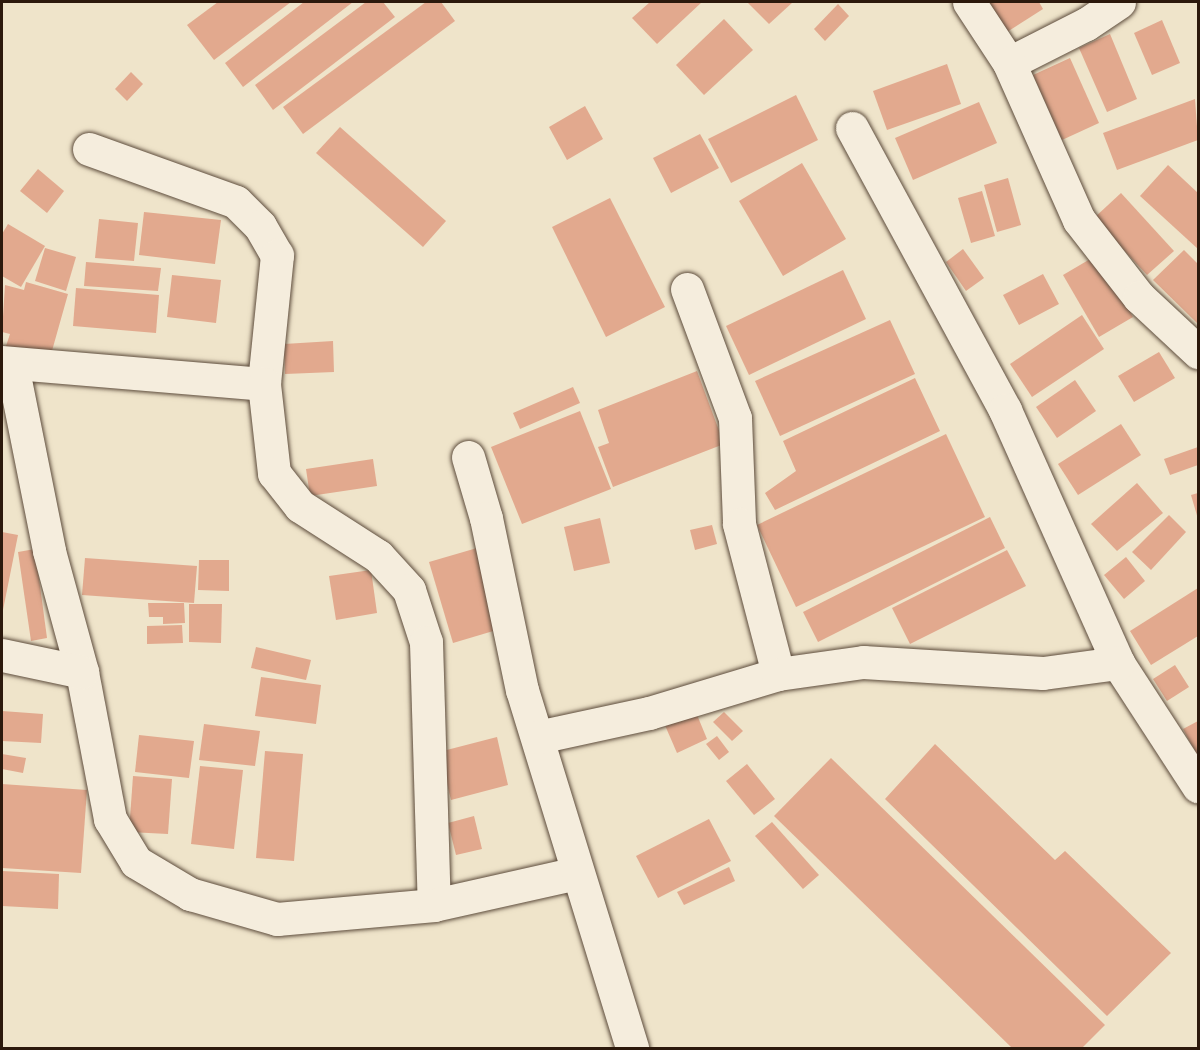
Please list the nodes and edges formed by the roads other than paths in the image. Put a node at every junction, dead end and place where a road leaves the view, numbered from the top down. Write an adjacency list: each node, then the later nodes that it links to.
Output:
1 (969, 2): 3 (street)
2 (1119, 2): 3 (street)
3 (1009, 63): 7 (street)
4 (852, 128): 12 (street)
5 (88, 149): 9 (street)
6 (687, 289): 14 (street)
7 (1198, 352)
8 (7, 364): 9 (street); 13 (street)
9 (264, 384): 18 (street)
10 (468, 457): 15 (street)
11 (2, 655): 13 (street)
12 (1118, 663): 14 (street); 16 (street)
13 (81, 672): 18 (street)
14 (778, 674): 15 (street)
15 (538, 737): 17 (street)
16 (1198, 786)
17 (577, 873): 18 (street); 19 (street)
18 (434, 905)
19 (632, 1048)

